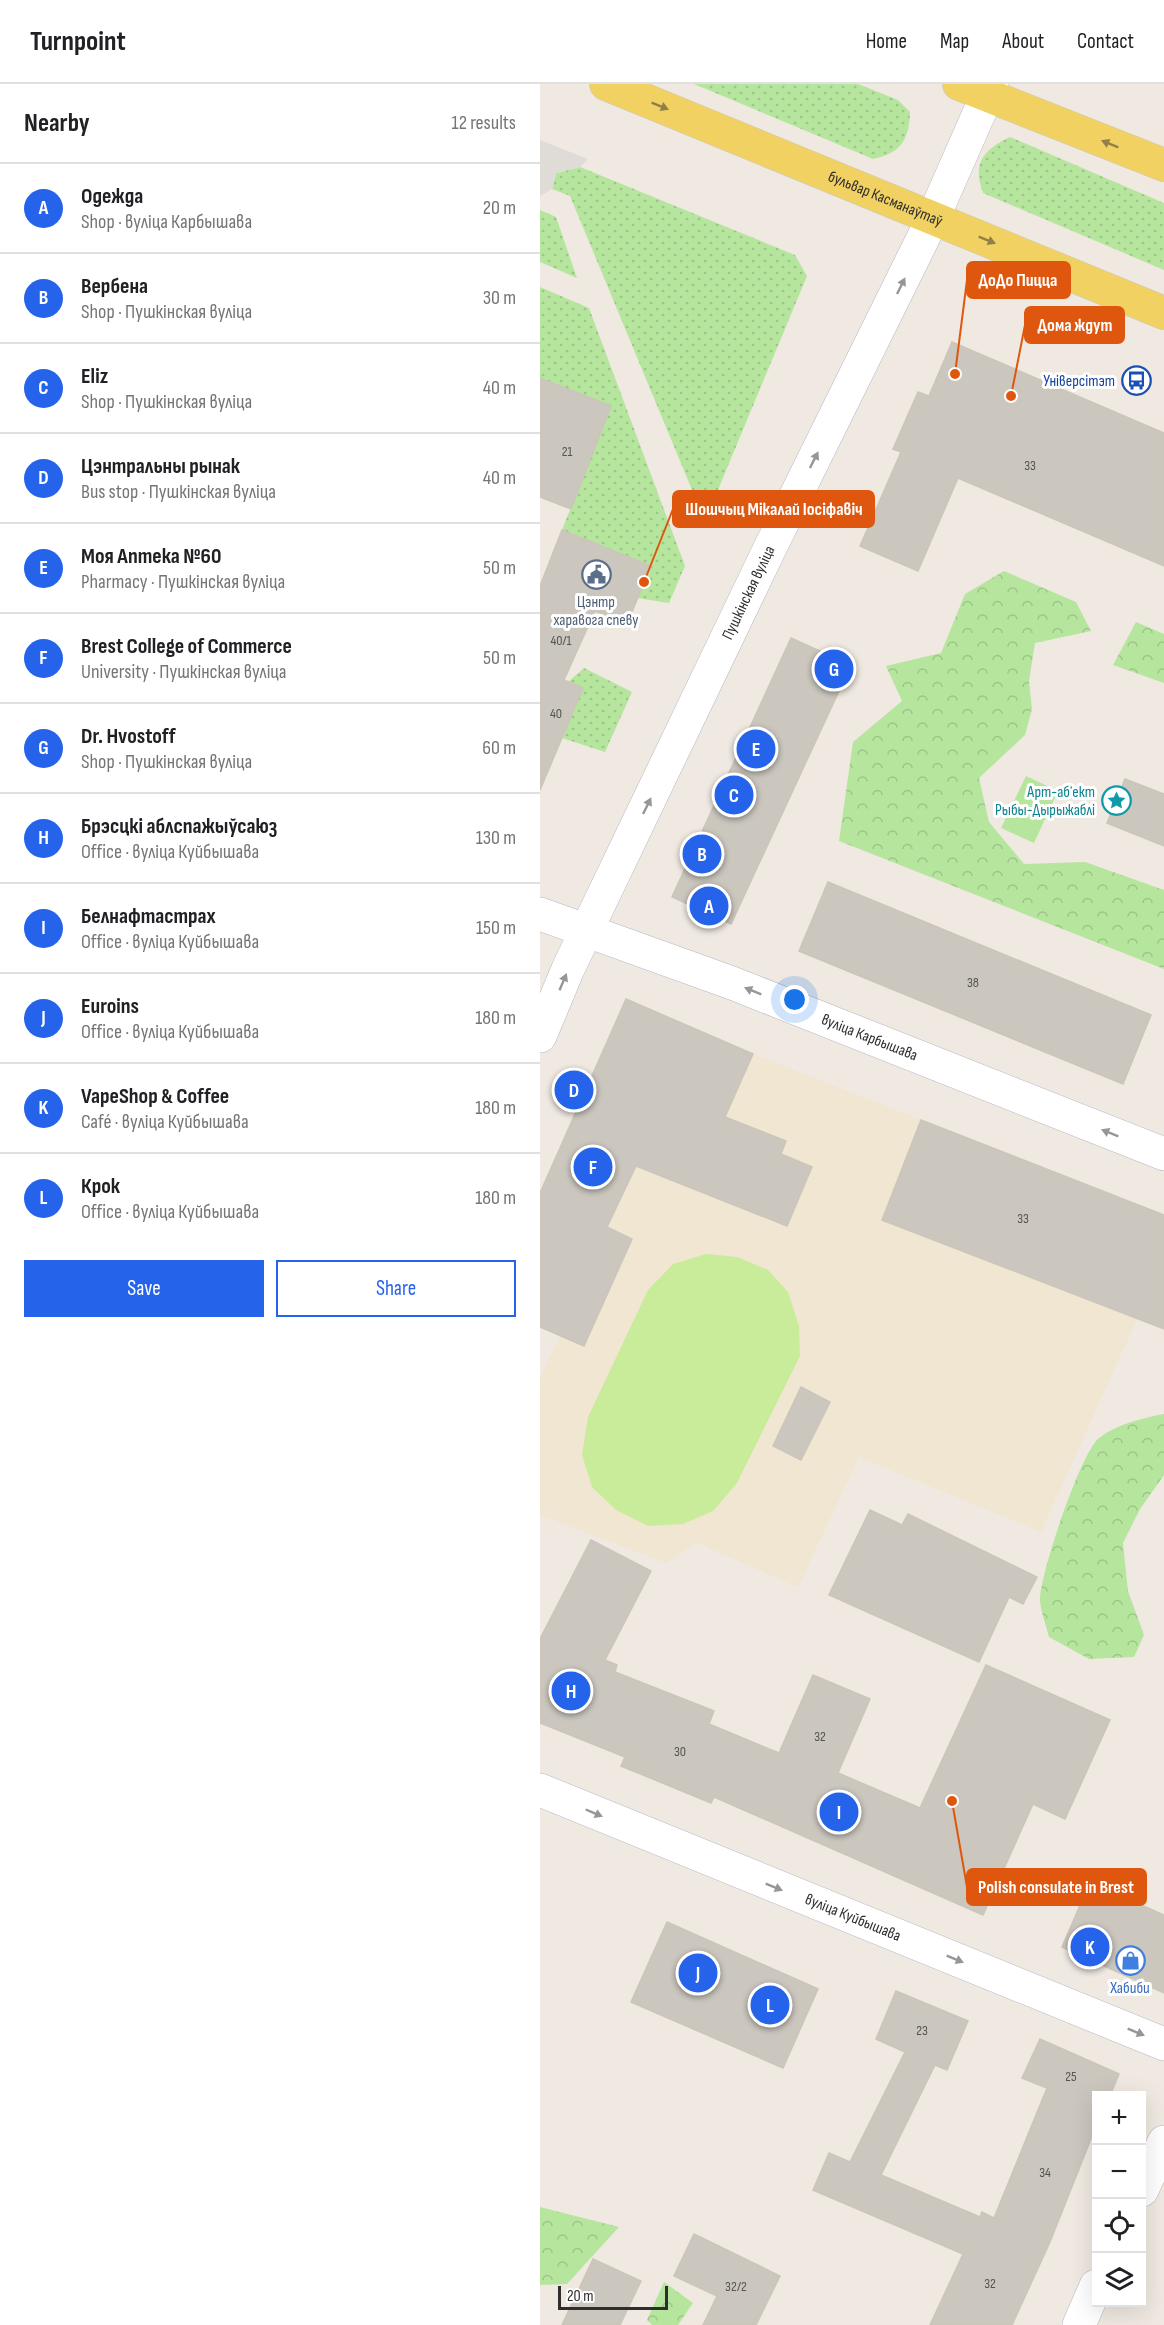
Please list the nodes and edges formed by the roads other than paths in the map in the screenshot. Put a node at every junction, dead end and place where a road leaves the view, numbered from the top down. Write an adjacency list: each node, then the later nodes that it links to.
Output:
1 (606, 84): 4 (main road, бульвар Касманаўтаў, one-way to 4)
2 (979, 88): 3 (main road, one-way to 2); 4 (street, Пушкінская вуліца)
3 (1164, 165)
4 (933, 218): 5 (main road, бульвар Касманаўтаў, one-way to 5); 7 (street, Пушкінская вуліца, one-way to 4)
5 (1164, 313)
6 (540, 914): 7 (street, вуліца Карбышава)
7 (587, 931): 8 (street, Пушкінская вуліца, one-way to 7); 9 (street, вуліца Карбышава, one-way to 7)
8 (540, 1036)
9 (1164, 1154)
10 (540, 1790): 11 (street, вуліца Куйбышава, one-way to 11)
11 (1164, 2044)
12 (1164, 2142): 13 (street)
13 (1146, 2181)
14 (1092, 2295): 15 (street)
15 (1078, 2325)

